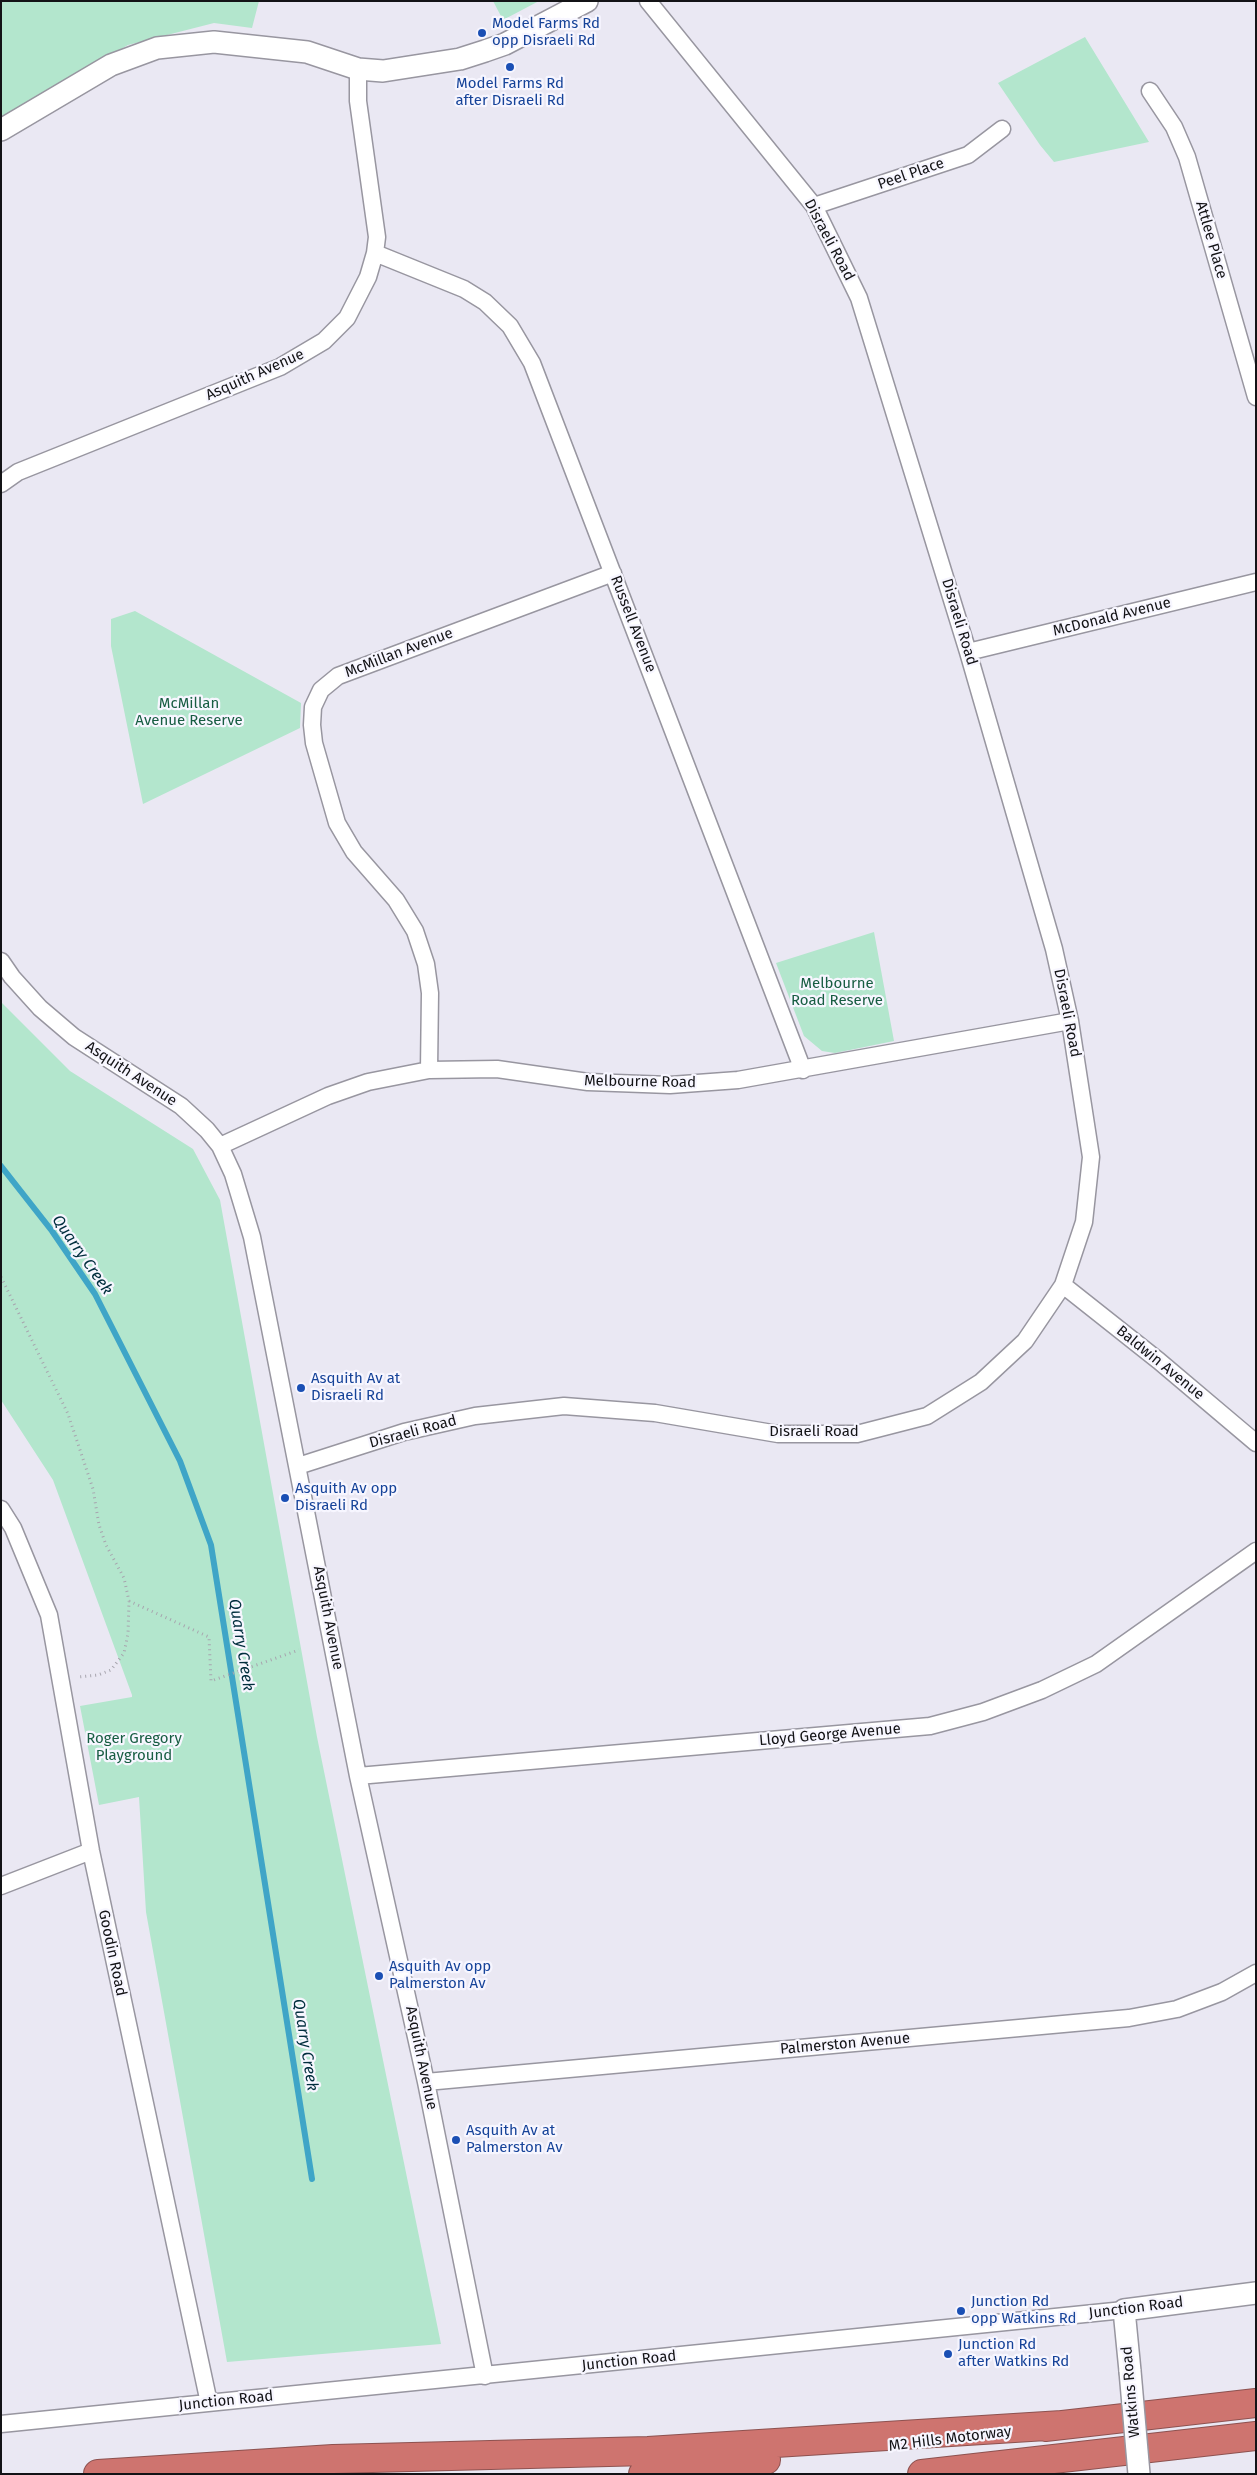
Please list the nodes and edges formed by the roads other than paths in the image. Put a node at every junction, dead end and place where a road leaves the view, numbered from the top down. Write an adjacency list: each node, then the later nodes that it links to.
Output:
1 (587, 1): 3 (street)
2 (648, 1): 7 (street, Disraeli Road)
3 (358, 69): 6 (street); 8 (street, Asquith Avenue)
4 (1150, 91): 9 (street, Attlee Place)
5 (1002, 129): 7 (street, Peel Place)
6 (1, 130)
7 (814, 206): 13 (street, Disraeli Road)
8 (375, 253): 10 (street, Asquith Avenue); 11 (street, Russell Avenue)
9 (1256, 397)
10 (1, 484)
11 (613, 573): 16 (street, McMillan Avenue); 17 (street, Russell Avenue)
12 (1256, 582): 13 (street, McDonald Avenue)
13 (968, 652): 15 (street, Disraeli Road)
14 (1, 961): 18 (street, Asquith Avenue)
15 (1070, 1021): 17 (street, Melbourne Road); 19 (street, Disraeli Road)
16 (429, 1070): 17 (street, Melbourne Road); 18 (street, Melbourne Road)
17 (803, 1070)
18 (220, 1146): 21 (street, Asquith Avenue)
19 (1063, 1285): 20 (street, Baldwin Avenue); 21 (street, Disraeli Road)
20 (1256, 1443)
21 (298, 1466): 24 (street, Asquith Avenue)
22 (1, 1509): 25 (street, Goodin Road)
23 (1256, 1551): 24 (street, Lloyd George Avenue)
24 (358, 1776): 28 (street, Asquith Avenue)
25 (91, 1851): 26 (street); 32 (street, Goodin Road)
26 (1, 1886)
27 (1256, 1973): 28 (street, Palmerston Avenue)
28 (426, 2082): 31 (street, Asquith Avenue)
29 (1256, 2293): 30 (street, Junction Road)
30 (1124, 2310): 31 (street, Junction Road); 42 (street, Watkins Road, bridge)
31 (485, 2376): 32 (street, Junction Road)
32 (209, 2403): 34 (street, Junction Road)
33 (1256, 2403): 35 (highway, M2 Hills Motorway)
34 (1, 2424)
35 (1062, 2425): 38 (highway); 39 (highway, M2 Hills Motorway)
36 (1256, 2436): 37 (highway, M2 Hills Motorway)
37 (990, 2466): 40 (highway, M2 Hills Motorway); 41 (highway)
38 (98, 2474)
39 (643, 2474)
40 (922, 2474)
41 (954, 2474)
42 (1139, 2474)

